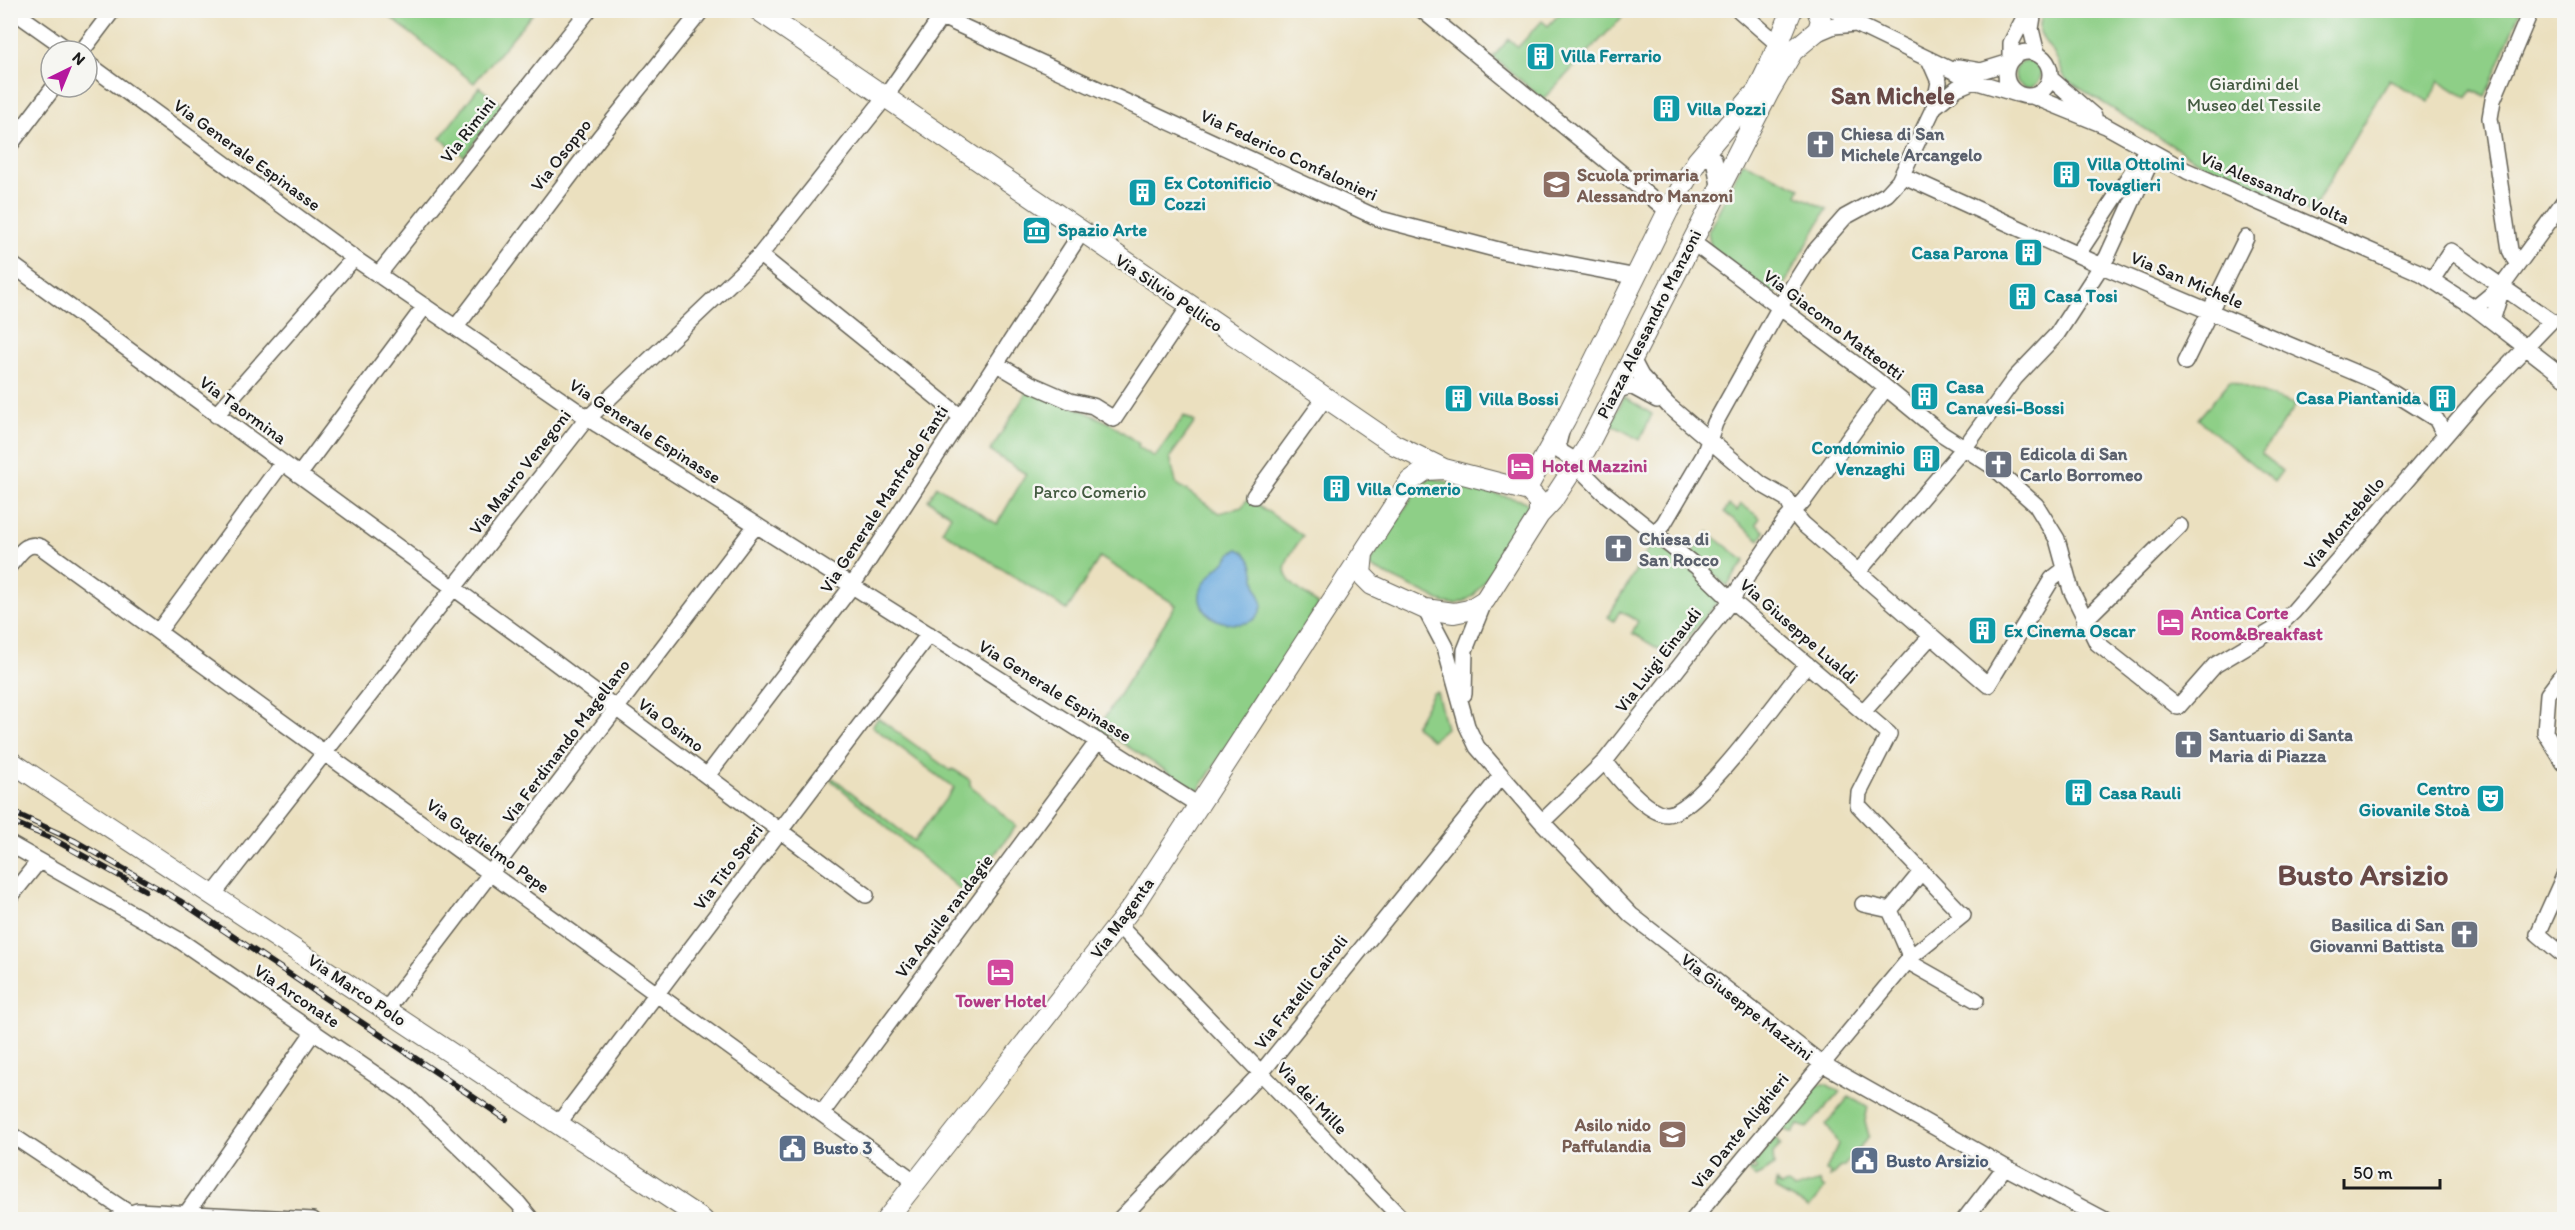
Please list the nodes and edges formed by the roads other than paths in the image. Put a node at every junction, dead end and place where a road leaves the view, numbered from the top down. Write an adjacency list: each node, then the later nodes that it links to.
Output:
1 (12, 10): 17 (street)
2 (113, 10): 18 (street)
3 (589, 10): 47 (street, Via Rimini)
4 (702, 10): 57 (street, Via Osoppo)
5 (758, 10): 28 (street, Via Silvio Pellico)
6 (1422, 10): 37 (street)
7 (1739, 10): 19 (street)
8 (1817, 10): 16 (street)
9 (1836, 10): 15 (street, Via Alessandro Volta)
10 (2028, 10): 22 (street)
11 (2034, 10): 20 (street, Via Alessandro Volta)
12 (2531, 10): 45 (street)
13 (944, 14): 28 (street, Via Mauro Venegoni); 48 (street, Via Federico Confalonieri)
14 (1790, 17): 16 (street, Piazza Alessandro Manzoni); 19 (street, Piazza Alessandro Manzoni)
15 (1856, 24): 16 (street); 21 (street, Via Alessandro Volta)
16 (1811, 35): 35 (street, Piazza Alessandro Manzoni)
17 (53, 39)
18 (91, 39)
19 (1779, 45): 33 (street, Piazza Alessandro Manzoni)
20 (2037, 54): 22 (street); 25 (street, Via Alessandro Volta)
21 (1929, 59): 24 (street, Via Alessandro Volta); 29 (street)
22 (2009, 61): 24 (street); 26 (street)
23 (99, 72): 43 (street, Via Generale Espinasse)
24 (1972, 76): 26 (street, Via Alessandro Volta); 29 (street)
25 (2050, 78): 26 (street); 30 (street, Via Alessandro Volta)
26 (2024, 95): 30 (street, Via Alessandro Volta)
27 (45, 99): 31 (street)
28 (884, 99): 38 (street, Via Silvio Pellico); 42 (street, Via Mauro Venegoni)
29 (1934, 107): 34 (street)
30 (2106, 126): 32 (street, Via Alessandro Volta)
31 (10, 145)
32 (2150, 151): 41 (street); 46 (street); 49 (street, Via Alessandro Volta)
33 (1697, 161): 35 (street); 37 (street, Piazza Alessandro Manzoni)
34 (1902, 175): 41 (street, Via San Michele); 53 (street)
35 (1719, 185): 40 (street, Piazza Alessandro Manzoni)
36 (2565, 201): 45 (street)
37 (1668, 211): 48 (street, Piazza Alessandro Manzoni)
38 (1081, 233): 52 (street, Via Silvio Pellico); 61 (street, Via Generale Manfredo Fanti)
39 (2247, 238): 55 (street)
40 (1691, 241): 53 (street, Via Giacomo Matteotti); 59 (street, Piazza Alessandro Manzoni)
41 (2078, 254): 46 (street, Via San Michele)
42 (760, 255): 68 (street); 69 (street, Via Mauro Venegoni)
43 (354, 258): 47 (street, Via Generale Espinasse); 67 (street)
44 (10, 263): 67 (street, Via Taormina)
45 (2517, 264): 50 (street)
46 (2102, 266): 55 (street, Via San Michele); 74 (street)
47 (378, 275): 51 (street, Via Generale Espinasse)
48 (1637, 277): 70 (street, Piazza Alessandro Manzoni)
49 (2432, 280): 50 (street); 54 (street, Via Alessandro Volta)
50 (2503, 285): 54 (street); 56 (street); 58 (street, Via Montebello)
51 (425, 306): 57 (street, Via Generale Espinasse); 78 (street)
52 (1189, 307): 61 (street); 65 (street, Via Silvio Pellico)
53 (1779, 308): 63 (street, Via Giacomo Matteotti); 72 (street)
54 (2475, 308): 56 (street, Via Alessandro Volta)
55 (2210, 311): 60 (street); 71 (street, Via San Michele)
56 (2492, 321): 58 (street, Via Alessandro Volta)
57 (456, 327): 69 (street, Via Generale Espinasse)
58 (2525, 348): 62 (street, Via Alessandro Volta); 71 (street, Via Montebello)
59 (1632, 359): 64 (street, Piazza Alessandro Manzoni); 66 (street)
60 (2185, 362)
61 (997, 364): 68 (street, Via Generale Manfredo Fanti)
62 (2565, 377)
63 (1885, 389): 74 (street, Via Giacomo Matteotti); 82 (street, Via Luigi Einaudi)
64 (1617, 390): 66 (street); 75 (street, Piazza Alessandro Manzoni)
65 (1325, 398): 73 (street, Via Silvio Pellico); 81 (street)
66 (1668, 405): 72 (street)
67 (216, 415): 76 (street, Via Taormina)
68 (961, 417): 92 (street, Via Generale Manfredo Fanti)
69 (588, 418): 84 (street, Via Generale Espinasse); 93 (street, Via Mauro Venegoni)
70 (1565, 420): 75 (street, Piazza Alessandro Manzoni); 80 (street, Piazza Alessandro Manzoni)
71 (2445, 435): 104 (street, Via Montebello)
72 (1708, 440): 82 (street); 86 (street)
73 (1395, 445): 77 (street, Via Silvio Pellico); 79 (street, Via Silvio Pellico)
74 (1964, 448): 89 (street, Via Giacomo Matteotti); 90 (street)
75 (1578, 462): 83 (street, Piazza Alessandro Manzoni); 86 (street, Via Giuseppe Lualdi)
76 (282, 463): 78 (street, Via Taormina); 99 (street)
77 (1444, 469): 79 (street); 80 (street, Via Silvio Pellico)
78 (299, 475): 93 (street, Via Taormina)
79 (1410, 481): 87 (street, Via Magenta)
80 (1526, 490): 83 (street)
81 (1254, 496)
82 (1793, 512): 90 (street); 96 (street, Via Luigi Einaudi)
83 (1539, 515): 95 (street, Via Giuseppe Mazzini)
84 (757, 526): 92 (street, Via Generale Espinasse); 105 (street, Via Ferdinando Magellano)
85 (2180, 526): 98 (street)
86 (1654, 534): 96 (street, Via Giuseppe Lualdi)
87 (1363, 554): 91 (street); 94 (street, Via Magenta)
88 (10, 565): 99 (street, Via Guglielmo Pepe)
89 (2065, 569): 98 (street, Via Giacomo Matteotti); 101 (street)
90 (1858, 572): 101 (street)
91 (1372, 585): 94 (street, Via Magenta); 97 (street)
92 (852, 586): 100 (street, Via Generale Espinasse); 113 (street, Via Generale Manfredo Fanti)
93 (453, 588): 105 (street, Via Osimo); 109 (street, Via Mauro Venegoni)
94 (1334, 599): 115 (street, Via Magenta)
95 (1485, 600): 97 (street); 106 (street, Via Giuseppe Mazzini)
96 (1731, 600): 102 (street, Via Giuseppe Lualdi); 111 (street, Via Luigi Einaudi)
97 (1425, 609): 106 (street, Via Giuseppe Mazzini)
98 (2084, 621): 104 (street, Via Giacomo Matteotti)
99 (158, 632): 109 (street, Via Guglielmo Pepe)
100 (929, 634): 108 (street, Via Generale Espinasse); 117 (street, Via Tito Speri)
101 (1931, 636): 107 (street)
102 (1807, 664): 107 (street, Via Giuseppe Lualdi); 111 (street)
103 (2565, 673): 112 (street)
104 (2178, 706)
105 (616, 708): 113 (street, Via Osimo); 121 (street, Via Ferdinando Magellano)
106 (1464, 709): 114 (street, Via Giuseppe Mazzini)
107 (1863, 712): 120 (street, Via Giuseppe Lualdi)
108 (1098, 741): 115 (street, Via Generale Espinasse); 137 (street, Via Aquile randagie)
109 (324, 752): 121 (street, Via Guglielmo Pepe); 123 (street, Via Mauro Venegoni)
110 (10, 761): 123 (street, Via Marco Polo)
111 (1605, 761): 116 (street, Via Luigi Einaudi)
112 (2565, 763)
113 (708, 776): 117 (street, Via Osimo)
114 (1501, 776): 116 (street, Via Giuseppe Mazzini); 136 (street, Via Fratelli Cairoli)
115 (1200, 806): 128 (street, Via Magenta)
116 (1542, 822): 135 (street, Via Giuseppe Mazzini)
117 (779, 831): 124 (street, Via Osimo); 131 (street, Via Tito Speri)
118 (10, 844): 119 (street, Via Arconate)
119 (39, 861): 125 (street); 134 (street, Via Arconate)
120 (1922, 871): 127 (street); 130 (street, Via Dante Alighieri)
121 (490, 872): 131 (street, Via Guglielmo Pepe); 133 (street, Via Ferdinando Magellano)
122 (2565, 876): 129 (street)
123 (213, 895): 133 (street, Via Marco Polo)
124 (866, 895)
125 (10, 897)
126 (1863, 904): 127 (street)
127 (1890, 910): 130 (street)
128 (1118, 925): 136 (street, Via dei Mille); 141 (street, Via Magenta)
129 (2565, 956)
130 (1911, 957): 132 (street); 135 (street, Via Dante Alighieri)
131 (657, 993): 137 (street, Via Guglielmo Pepe); 138 (street, Via Tito Speri)
132 (1976, 999)
133 (386, 1010): 138 (street, Via Marco Polo)
134 (314, 1031): 142 (street); 145 (street, Via Arconate)
135 (1821, 1063): 140 (street, Via Giuseppe Mazzini); 150 (street, Via Dante Alighieri)
136 (1262, 1073): 148 (street, Via Fratelli Cairoli); 149 (street, Via dei Mille)
137 (822, 1113): 141 (street, Via Guglielmo Pepe)
138 (558, 1124): 146 (street, Via Marco Polo)
139 (10, 1134): 143 (street)
140 (2005, 1167): 151 (street); 152 (street, Via Giuseppe Mazzini)
141 (917, 1183): 147 (street, Via Magenta)
142 (186, 1214): 143 (street); 144 (street)
143 (122, 1216)
144 (313, 1220)
145 (532, 1220)
146 (703, 1220)
147 (886, 1220)
148 (1119, 1220)
149 (1403, 1220)
150 (1693, 1220)
151 (1964, 1220)
152 (2105, 1220)

